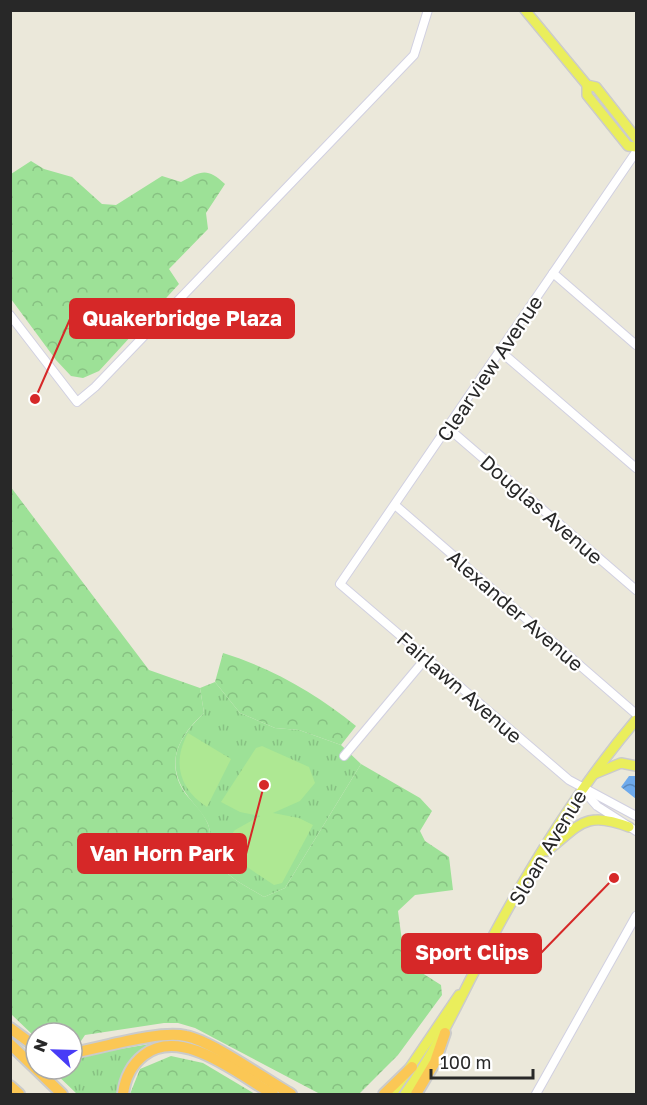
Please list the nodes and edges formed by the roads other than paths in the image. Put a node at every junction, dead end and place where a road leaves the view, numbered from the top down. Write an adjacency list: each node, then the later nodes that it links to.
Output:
1 (428, 10): 8 (street)
2 (525, 10): 3 (main road)
3 (587, 85): 4 (main road); 5 (main road)
4 (636, 138)
5 (636, 147)
6 (636, 152): 7 (street, Clearview Avenue)
7 (553, 273): 9 (street); 10 (street, Clearview Avenue)
8 (10, 315)
9 (636, 345)
10 (500, 351): 11 (street, Clearview Avenue); 12 (street)
11 (448, 428): 13 (street, Clearview Avenue); 15 (street, Douglas Avenue)
12 (636, 468)
13 (395, 506): 14 (street, Clearview Avenue); 17 (street, Alexander Avenue)
14 (340, 584): 16 (street, Fairlawn Avenue)
15 (636, 590)
16 (426, 658): 19 (street); 22 (street, Fairlawn Avenue)
17 (636, 714)
18 (636, 720): 21 (main road, Sloan Avenue)
19 (344, 756)
20 (636, 766): 21 (main road)
21 (592, 776): 22 (main road, Sloan Avenue)
22 (582, 789): 23 (street, Fairlawn Avenue); 24 (street, Fairlawn Avenue); 25 (main road, Sloan Avenue)
23 (636, 816)
24 (633, 829): 25 (main road)
25 (541, 856): 27 (main road, Sloan Avenue)
26 (636, 916): 44 (street)
27 (469, 981): 29 (main road, Sloan Avenue); 33 (main road, Sloan Avenue)
28 (10, 1028): 30 (highway)
29 (445, 1033): 42 (main road, Sloan Avenue); 43 (highway)
30 (24, 1038)
31 (10, 1044): 36 (highway)
32 (84, 1051): 39 (highway)
33 (412, 1067): 40 (highway); 41 (main road, Sloan Avenue)
34 (10, 1086): 35 (highway)
35 (19, 1095)
36 (62, 1095)
37 (123, 1095): 38 (highway)
38 (273, 1095)
39 (291, 1095)
40 (384, 1095)
41 (392, 1095)
42 (405, 1095)
43 (416, 1095)
44 (536, 1095)

